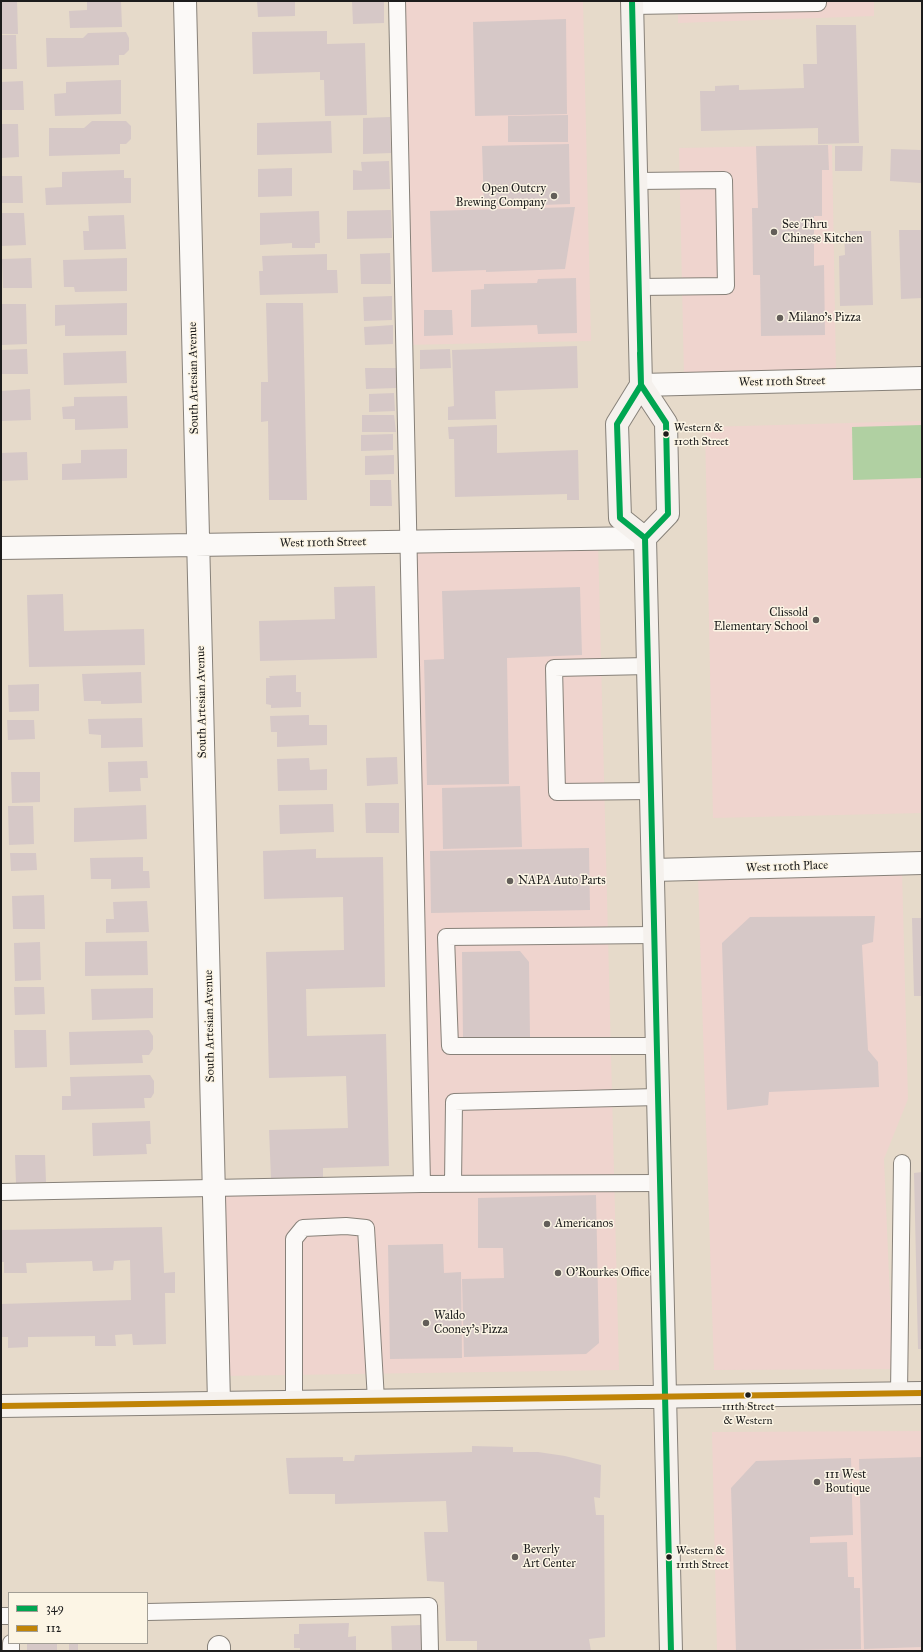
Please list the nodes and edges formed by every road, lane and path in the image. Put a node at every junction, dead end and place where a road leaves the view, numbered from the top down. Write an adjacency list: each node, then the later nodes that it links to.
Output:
1 (185, 1): 11 (street, South Artesian Avenue)
2 (397, 1): 10 (lane)
3 (818, 1): 4 (lane)
4 (632, 3): 5 (main road)
5 (637, 181): 6 (main road); 6 (lane)
6 (639, 287): 8 (main road)
7 (922, 378): 8 (street, West 110th Street)
8 (642, 385): 9 (main road); 9 (main road)
9 (645, 538): 10 (street, West 110th Street); 13 (main road)
10 (410, 541): 11 (street, West 110th Street); 22 (lane)
11 (198, 545): 12 (street, West 110th Street); 25 (street, South Artesian Avenue)
12 (1, 548)
13 (648, 666): 14 (main road); 14 (lane)
14 (651, 790): 16 (main road)
15 (922, 863): 16 (street, West 110th Place)
16 (653, 870): 17 (main road)
17 (654, 935): 18 (main road); 18 (lane)
18 (657, 1046): 19 (main road)
19 (658, 1097): 21 (main road); 23 (lane)
20 (902, 1163): 27 (lane)
21 (660, 1183): 23 (lane); 29 (main road)
22 (422, 1184): 23 (lane); 25 (lane)
23 (453, 1184)
24 (1, 1186): 26 (lane)
25 (214, 1188): 26 (lane); 32 (street, South Artesian Avenue)
26 (1, 1192)
27 (899, 1393): 28 (main road); 29 (main road)
28 (922, 1393)
29 (665, 1397): 30 (main road); 36 (main road)
30 (376, 1400): 31 (main road); 31 (lane)
31 (294, 1401): 32 (main road)
32 (218, 1402): 33 (main road)
33 (1, 1406)
34 (148, 1612): 35 (lane)
35 (430, 1651)
36 (671, 1651)

